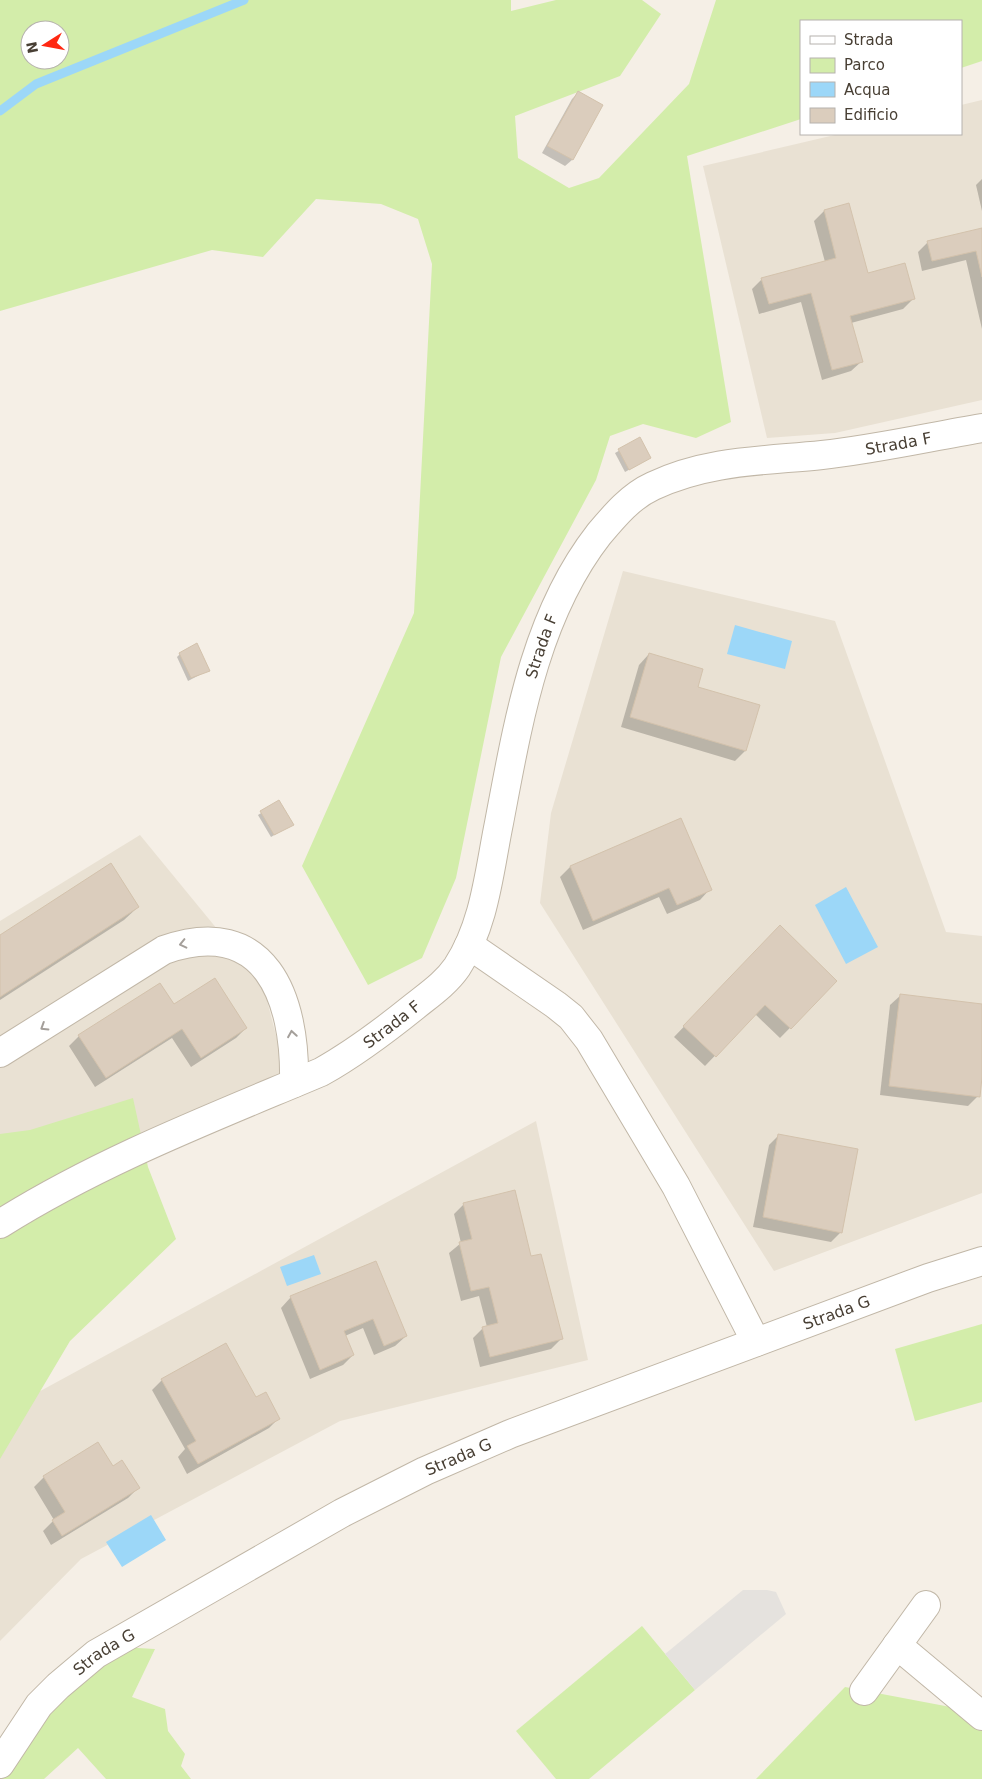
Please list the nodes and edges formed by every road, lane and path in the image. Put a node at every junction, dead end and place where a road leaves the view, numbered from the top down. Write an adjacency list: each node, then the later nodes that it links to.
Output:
1 (982, 428): 2 (street, Strada F)
2 (469, 945): 4 (street, Strada F); 7 (street)
3 (0, 1053): 4 (street, one-way to 3)
4 (294, 1083): 5 (street, Strada F)
5 (0, 1224)
6 (982, 1260): 7 (street, Strada G)
7 (756, 1342): 12 (street, Strada G)
8 (926, 1605): 9 (street)
9 (897, 1644): 10 (street); 11 (street)
10 (864, 1691)
11 (982, 1716)
12 (0, 1764)

